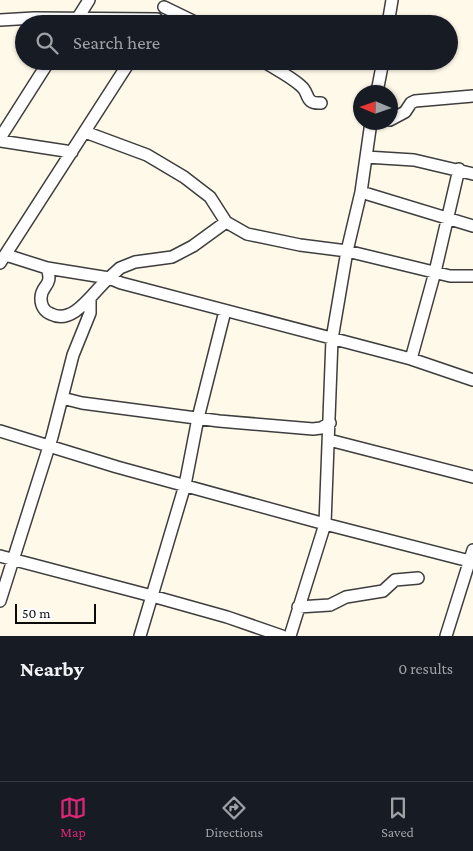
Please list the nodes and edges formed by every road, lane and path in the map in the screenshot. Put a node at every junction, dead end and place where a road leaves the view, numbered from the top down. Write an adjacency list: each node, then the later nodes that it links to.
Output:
1 (89, 0): 4 (street)
2 (392, 0): 7 (street)
3 (167, 4): 5 (street); 6 (street)
4 (80, 15)
5 (159, 15)
6 (185, 15)
7 (390, 15)
8 (0, 20): 9 (street)
9 (15, 20)
10 (43, 70): 20 (street)
11 (124, 70): 19 (street)
12 (277, 70): 16 (street)
13 (381, 70): 14 (street)
14 (378, 85)
15 (473, 96): 17 (street)
16 (321, 103)
17 (398, 116)
18 (370, 130): 22 (street)
19 (85, 132): 21 (street); 27 (street)
20 (0, 139): 21 (street)
21 (72, 152): 30 (street)
22 (366, 157): 23 (street); 25 (street)
23 (459, 169): 24 (street); 26 (street)
24 (473, 174)
25 (361, 192): 26 (street); 29 (street)
26 (448, 218): 28 (street); 32 (street)
27 (226, 222): 29 (street); 34 (street)
28 (473, 226)
29 (347, 251): 32 (street); 37 (street)
30 (3, 259): 31 (street)
31 (48, 268): 34 (street); 35 (street)
32 (435, 272): 33 (street); 38 (street)
33 (473, 276)
34 (108, 278): 35 (street); 36 (street)
35 (90, 299): 40 (street)
36 (225, 311): 37 (street); 41 (street)
37 (332, 339): 38 (street); 42 (street)
38 (411, 359): 39 (street)
39 (473, 380)
40 (62, 398): 41 (street); 46 (street)
41 (198, 418): 43 (street); 48 (street)
42 (330, 422): 43 (street); 45 (street)
43 (313, 429): 45 (street)
44 (0, 431): 46 (street)
45 (329, 438): 47 (street); 49 (street)
46 (48, 446): 48 (street); 52 (street)
47 (473, 477)
48 (186, 485): 49 (street); 54 (street)
49 (325, 524): 51 (street); 56 (street)
50 (0, 556): 52 (street)
51 (472, 557): 60 (street)
52 (13, 560): 54 (street); 55 (street)
53 (418, 578): 56 (street)
54 (152, 596): 57 (street); 58 (street)
55 (0, 601)
56 (298, 607): 59 (street)
57 (140, 636)
58 (282, 636)
59 (290, 636)
60 (446, 636)

